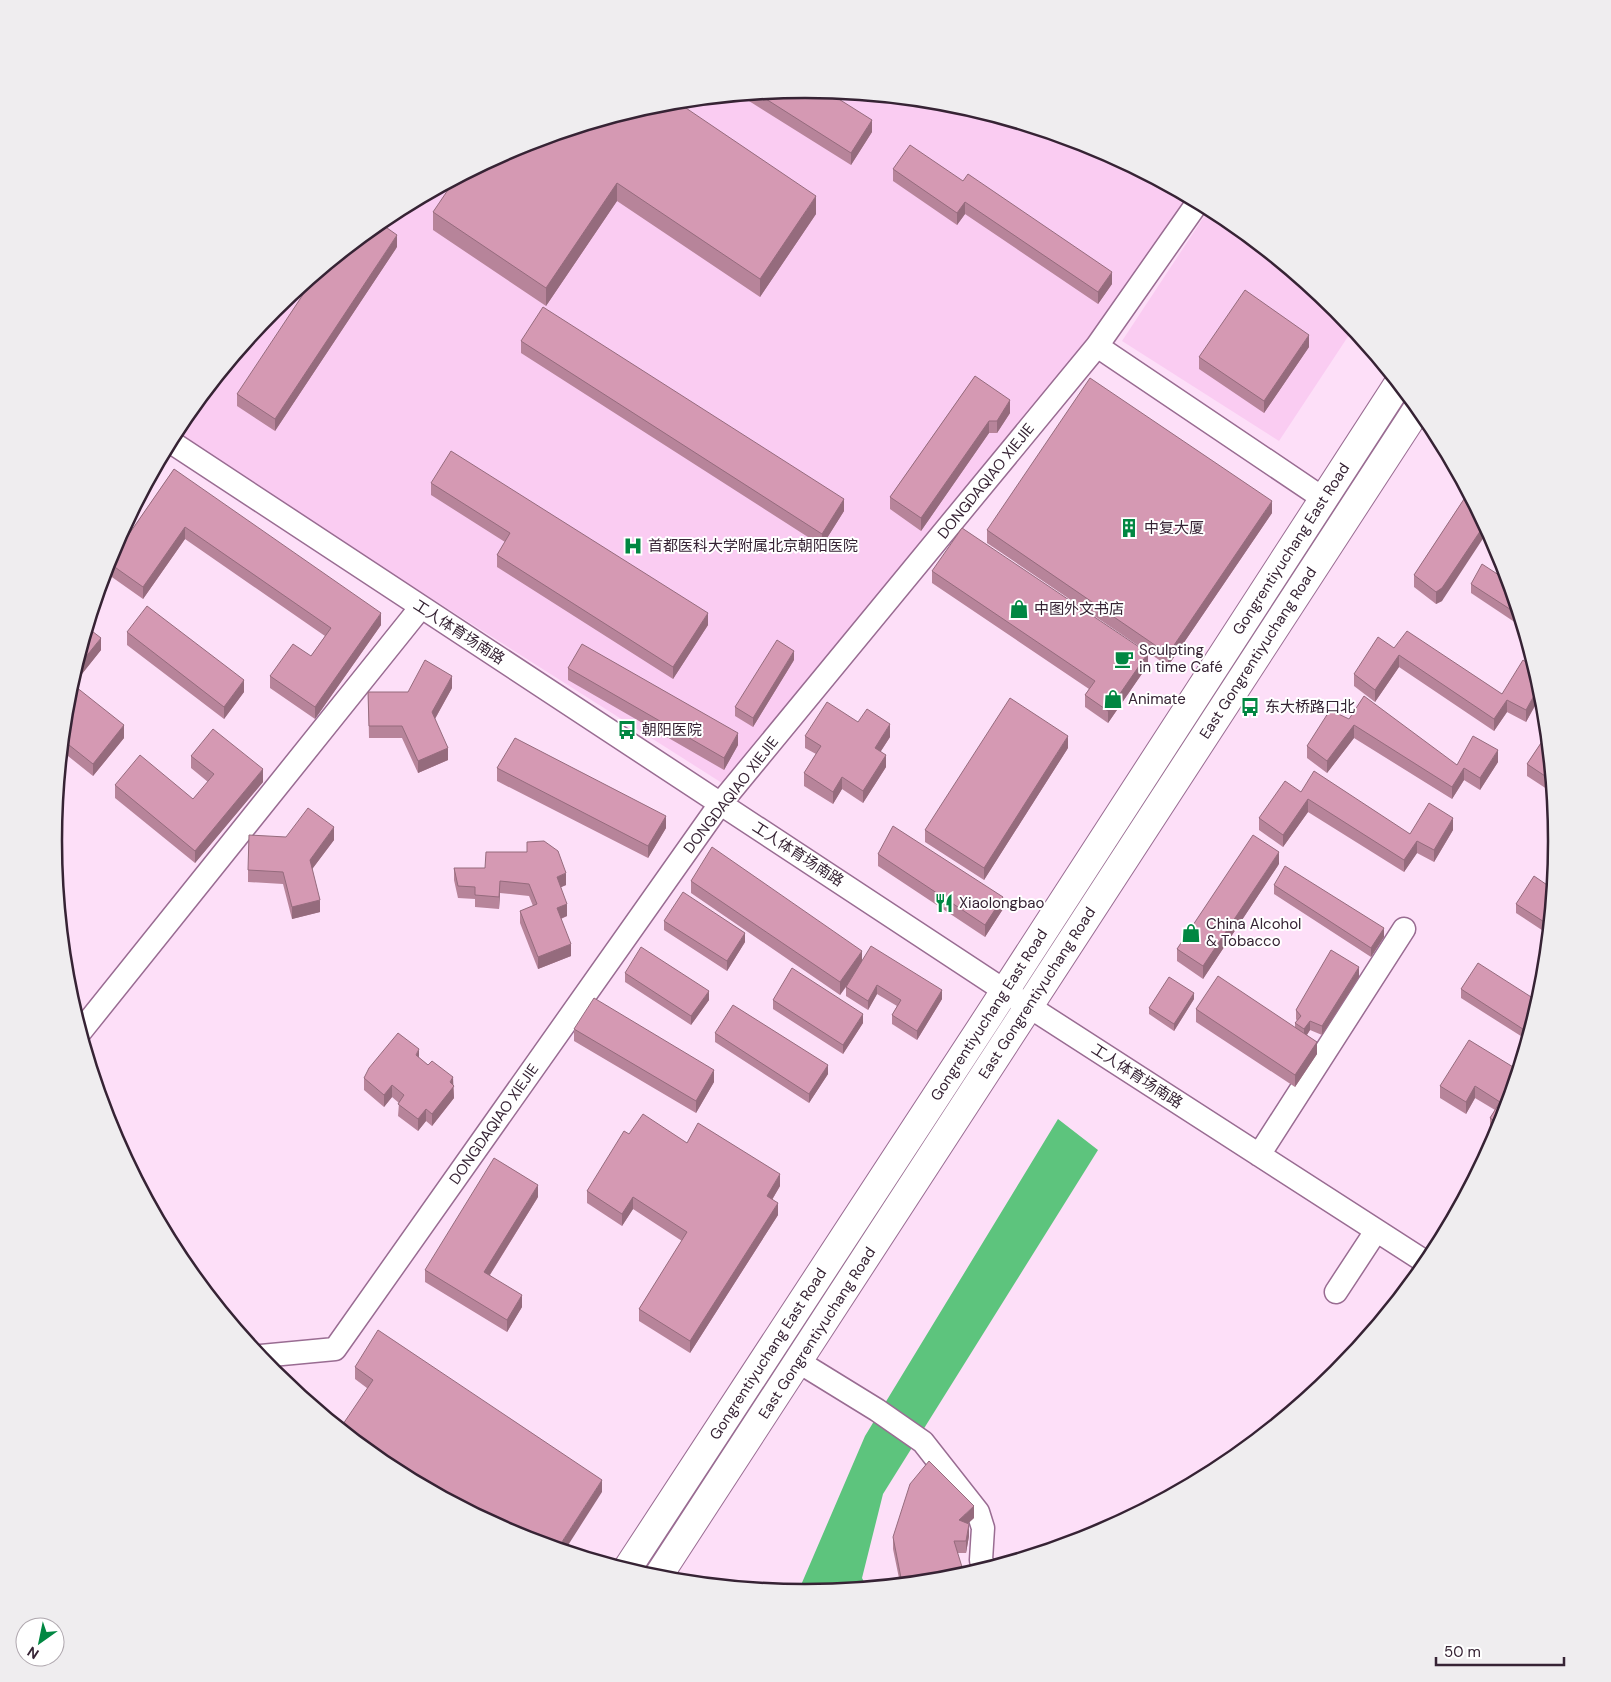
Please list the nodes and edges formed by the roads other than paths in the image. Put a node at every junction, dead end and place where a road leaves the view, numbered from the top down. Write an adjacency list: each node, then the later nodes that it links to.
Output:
1 (1194, 208): 2 (street, DONGDAQIAO XIEJIE)
2 (1096, 346): 6 (street); 8 (street, DONGDAQIAO XIEJIE)
3 (1395, 389): 6 (main road, Gongrentiyuchang East Road)
4 (1414, 415): 11 (main road, East Gongrentiyuchang Road)
5 (176, 446): 7 (street, 工人体育场南路)
6 (1324, 499): 10 (main road, Gongrentiyuchang East Road)
7 (421, 607): 8 (street, 工人体育场南路); 12 (street)
8 (720, 804): 10 (street, 工人体育场南路); 17 (street, DONGDAQIAO XIEJIE)
9 (1404, 929): 13 (street)
10 (1005, 991): 11 (street, 工人体育场南路); 19 (main road, Gongrentiyuchang East Road)
11 (1028, 1006): 13 (street, 工人体育场南路); 18 (main road, East Gongrentiyuchang Road)
12 (86, 1025)
13 (1259, 1155): 14 (street, 工人体育场南路)
14 (1376, 1231): 15 (street, 工人体育场南路); 16 (street)
15 (1420, 1258)
16 (1336, 1292)
17 (270, 1355)
18 (798, 1362): 20 (street); 21 (main road, East Gongrentiyuchang Road)
19 (632, 1563)
20 (982, 1563)
21 (662, 1570)

